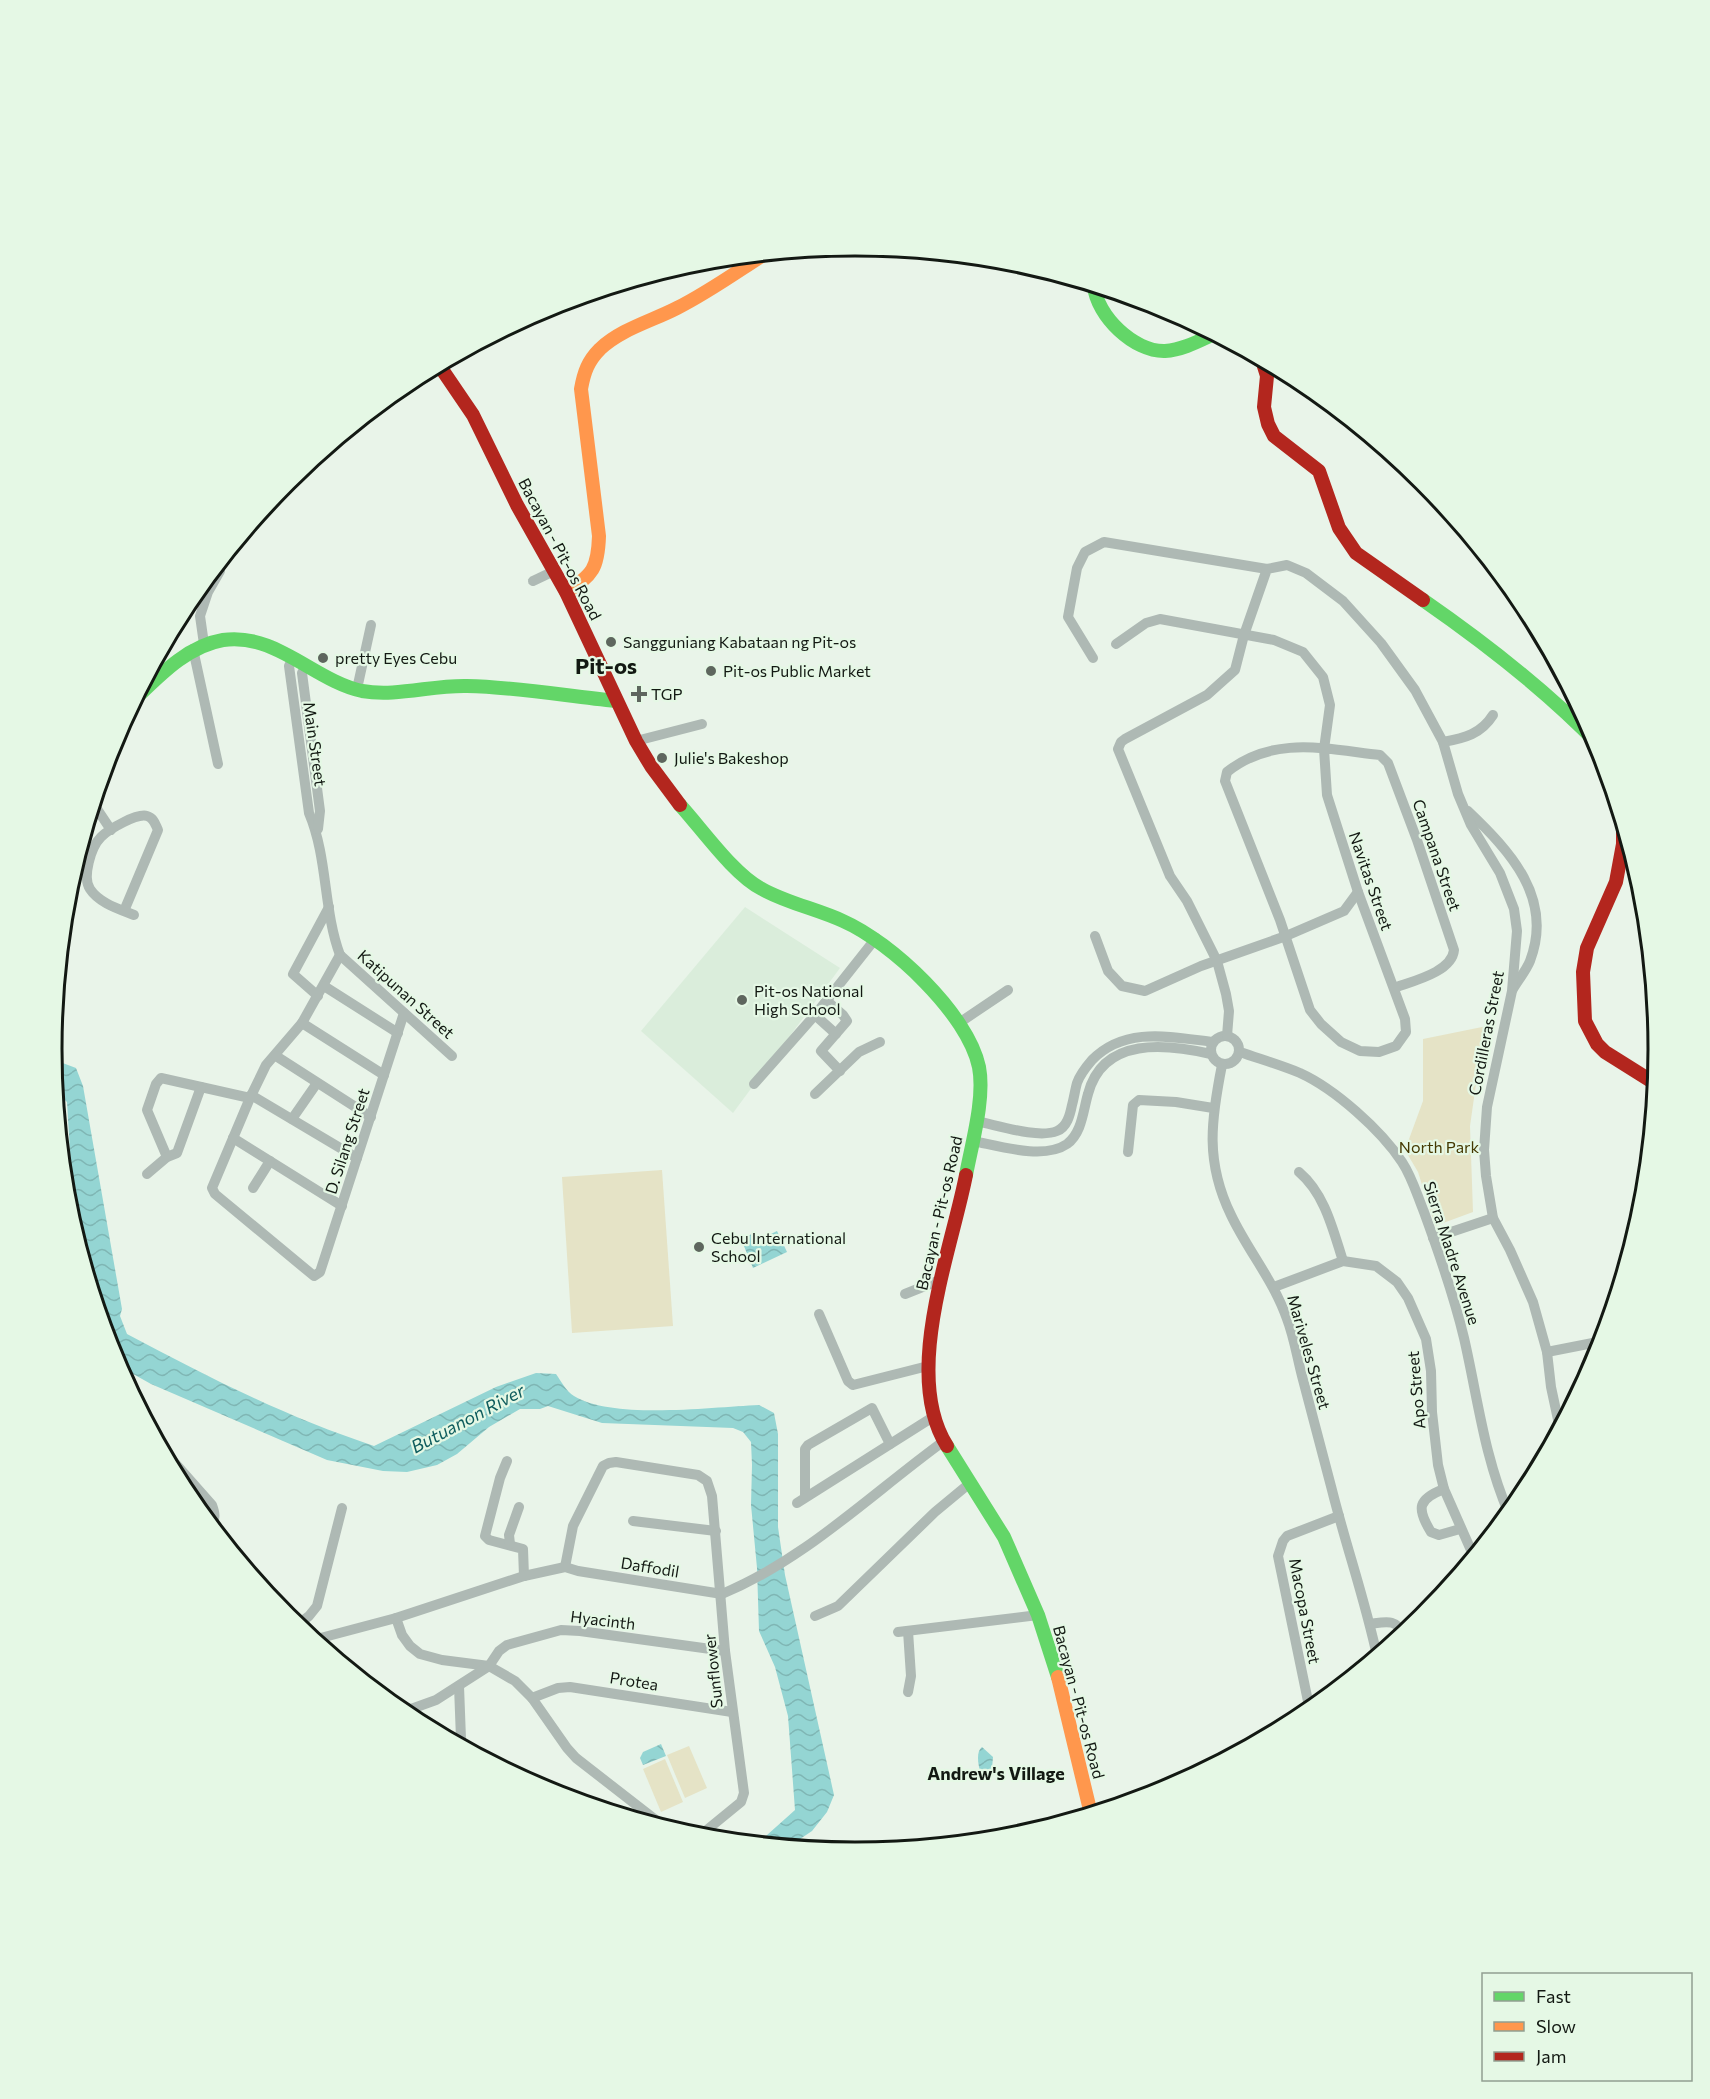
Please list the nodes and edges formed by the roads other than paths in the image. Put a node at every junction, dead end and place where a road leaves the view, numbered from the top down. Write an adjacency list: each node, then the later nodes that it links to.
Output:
1 (750, 263): 10 (street)
2 (1095, 294): 3 (street)
3 (1205, 338)
4 (1265, 370): 22 (street)
5 (443, 371): 7 (street, Bacayan - Pit-os Road)
6 (1267, 570): 12 (street); 16 (street, Cordilleras Street); 25 (street, Cordilleras Street)
7 (554, 571): 8 (street); 10 (street, Bacayan - Pit-os Road)
8 (533, 581)
9 (213, 583): 14 (street)
10 (566, 592): 20 (street, Bacayan - Pit-os Road)
11 (371, 625): 19 (street)
12 (1244, 635): 13 (street, Navitas Street); 26 (street, Navitas Street); 41 (street)
13 (1116, 644)
14 (199, 647): 15 (street); 18 (street); 27 (street)
15 (293, 658): 17 (street); 31 (street, Main Street)
16 (1092, 658)
17 (306, 666): 19 (street); 31 (street, Main Street)
18 (150, 687)
19 (357, 689): 20 (street)
20 (616, 701): 24 (street, Bacayan - Pit-os Road)
21 (1493, 715): 25 (street)
22 (1578, 723)
23 (702, 724): 24 (street)
24 (636, 741): 39 (street, Bacayan - Pit-os Road)
25 (1443, 742): 28 (street, Cordilleras Street)
26 (1324, 749): 33 (street, Navitas Street); 38 (street, Campana Street); 43 (street, Campana Street)
27 (218, 764)
28 (1464, 807): 45 (street, Cordilleras Street); 45 (street)
29 (99, 812): 30 (street)
30 (111, 830): 30 (street)
31 (318, 832): 34 (street, Main Street)
32 (1622, 849): 65 (street)
33 (1358, 892): 35 (street); 36 (street, Navitas Street)
34 (329, 907): 40 (street, Main Street); 46 (street)
35 (1344, 911): 36 (street); 38 (street)
36 (1365, 912): 43 (street, Navitas Street)
37 (1095, 936): 41 (street)
38 (1286, 936): 41 (street); 43 (street, Navitas Street)
39 (876, 938): 47 (street); 51 (street, Bacayan - Pit-os Road)
40 (340, 955): 42 (street); 48 (street, Katipunan Street)
41 (1217, 961): 54 (street)
42 (324, 986): 46 (street); 52 (street)
43 (1394, 988)
44 (1008, 990): 51 (street)
45 (1512, 991): 87 (street, Cordilleras Street)
46 (318, 996): 50 (street)
47 (827, 1001): 49 (street); 53 (street)
48 (404, 1013): 52 (street, D. Silang Street); 61 (street, Katipunan Street)
49 (815, 1015): 53 (street); 67 (street)
50 (302, 1023): 60 (street); 64 (street)
51 (959, 1023): 74 (street, Bacayan - Pit-os Road)
52 (398, 1033): 64 (street, D. Silang Street)
53 (836, 1034): 63 (street)
54 (1227, 1036): 57 (street); 58 (street)
55 (880, 1041): 63 (street)
56 (1155, 1041): 57 (street); 59 (street); 75 (street); 78 (street)
57 (1213, 1042): 59 (street)
58 (1240, 1052): 62 (street); 88 (street, Sierra Madre Avenue)
59 (1211, 1054): 62 (street)
60 (276, 1056): 66 (street); 70 (street)
61 (452, 1056)
62 (1222, 1065): 71 (street, Mariveles Street)
63 (840, 1071): 69 (street)
64 (384, 1075): 72 (street, D. Silang Street)
65 (1647, 1079)
66 (317, 1083): 72 (street); 73 (street)
67 (754, 1084)
68 (201, 1087): 70 (street); 80 (street); 80 (street)
69 (815, 1094)
70 (251, 1096): 73 (street); 76 (street)
71 (1213, 1108): 79 (street); 91 (street, Mariveles Street)
72 (371, 1117): 81 (street, D. Silang Street)
73 (292, 1119): 81 (street)
74 (976, 1120): 75 (street); 77 (street, Bacayan - Pit-os Road)
75 (1037, 1133): 78 (street)
76 (233, 1138): 82 (street); 86 (street, D. Silang Street)
77 (973, 1141): 78 (street); 90 (street, Bacayan - Pit-os Road)
78 (1037, 1152)
79 (1128, 1152)
80 (167, 1157): 84 (street)
81 (357, 1158): 86 (street, D. Silang Street)
82 (270, 1161): 85 (street); 86 (street)
83 (1299, 1172): 89 (street)
84 (147, 1174)
85 (253, 1188)
86 (342, 1206)
87 (1492, 1218): 88 (street); 95 (street)
88 (1434, 1238): 106 (street, Sierra Madre Avenue)
89 (1343, 1261): 91 (street, Apo Street); 105 (street, Apo Street)
90 (939, 1280): 92 (street); 96 (street, Bacayan - Pit-os Road)
91 (1274, 1287): 109 (street, Mariveles Street)
92 (905, 1294)
93 (819, 1314): 96 (street)
94 (1592, 1343): 95 (street)
95 (1547, 1352): 98 (street)
96 (928, 1366): 97 (street, Bacayan - Pit-os Road)
97 (933, 1417): 99 (street, Bacayan - Pit-os Road); 100 (street)
98 (1558, 1417)
99 (944, 1441): 103 (street, Bacayan - Pit-os Road); 118 (street)
100 (890, 1444): 100 (street)
101 (507, 1461): 114 (street)
102 (189, 1480): 104 (street)
103 (970, 1483): 119 (street, Bacayan - Pit-os Road); 120 (street)
104 (193, 1485): 110 (street)
105 (1444, 1489): 112 (street, Apo Street); 112 (street)
106 (1505, 1505)
107 (519, 1507): 114 (street)
108 (342, 1508): 122 (street)
109 (1339, 1516): 123 (street, Mariveles Street); 132 (street, Macopa Street)
110 (214, 1518)
111 (633, 1521): 113 (street)
112 (1461, 1528): 115 (street, Apo Street)
113 (716, 1531): 116 (street, Sunflower); 118 (street, Sunflower)
114 (510, 1544): 117 (street)
115 (1471, 1550)
116 (565, 1567): 117 (street, Daffodil); 118 (street, Daffodil)
117 (524, 1576): 121 (street, Daffodil)
118 (722, 1594): 127 (street, Sunflower)
119 (1038, 1615): 130 (street); 136 (street, Bacayan - Pit-os Road)
120 (815, 1616)
121 (396, 1618): 125 (street, Daffodil); 128 (street)
122 (304, 1620)
123 (1370, 1624): 124 (street); 126 (street, Mariveles Street)
124 (1399, 1626)
125 (323, 1637)
126 (1375, 1648)
127 (725, 1651): 128 (street, Hyacinth); 134 (street, Sunflower)
128 (489, 1666): 129 (street, Hyacinth); 131 (street)
129 (459, 1686): 133 (street, Hyacinth); 135 (street)
130 (908, 1692)
131 (532, 1698): 134 (street, Protea); 137 (street)
132 (1308, 1701)
133 (413, 1708)
134 (732, 1712): 138 (street, Sunflower)
135 (461, 1739)
136 (1089, 1807)
137 (651, 1816)
138 (708, 1829)

